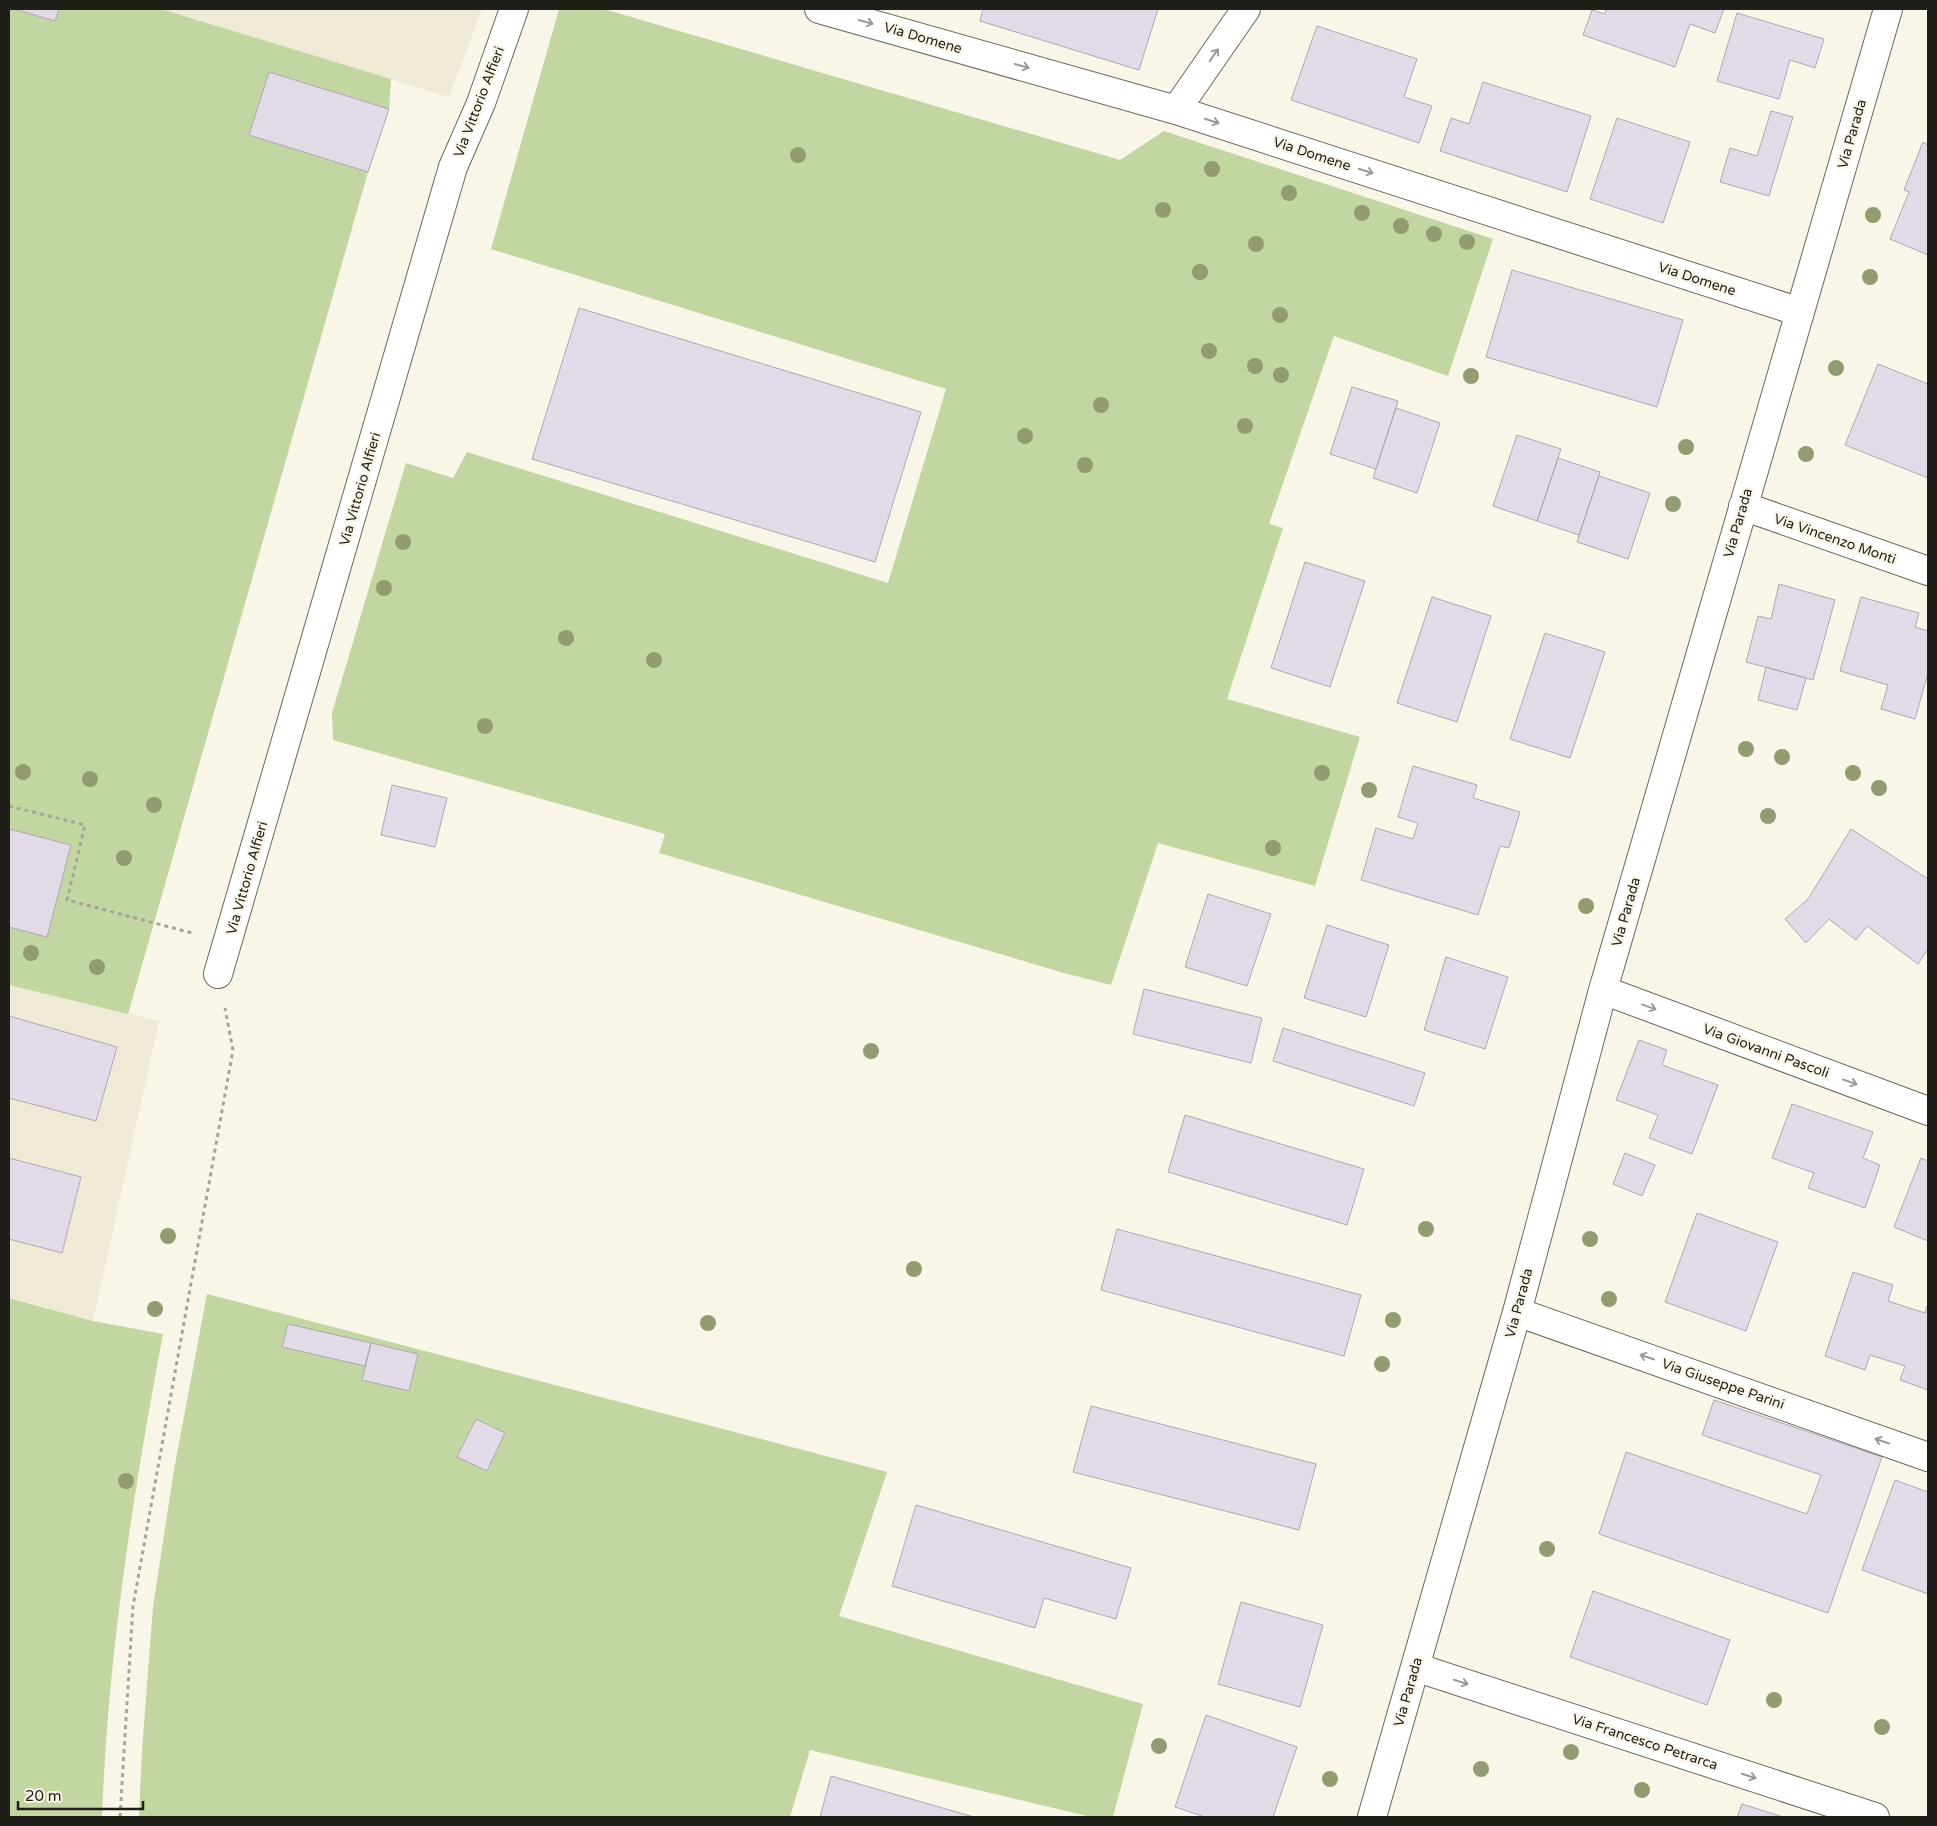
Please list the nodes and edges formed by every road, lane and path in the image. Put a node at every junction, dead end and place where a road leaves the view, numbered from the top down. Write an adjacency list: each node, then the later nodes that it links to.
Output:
1 (514, 9): 10 (street, Via Vittorio Alfieri)
2 (819, 9): 5 (street, Via Domene, one-way to 5)
3 (1888, 9): 6 (street, Via Parada)
4 (1244, 12): 5 (street, one-way to 4)
5 (1176, 110): 6 (street, Via Domene, one-way to 6)
6 (1800, 312): 7 (street, Via Parada)
7 (1743, 506): 8 (street, Via Vincenzo Monti); 12 (street, Via Parada)
8 (1928, 571)
9 (9, 806): 10 (path)
10 (228, 942): 11 (street, Via Vittorio Alfieri)
11 (218, 974): 17 (path)
12 (1603, 990): 13 (street, Via Giovanni Pascoli, one-way to 13); 14 (street, Via Parada)
13 (1928, 1111)
14 (1517, 1312): 15 (street, Via Giuseppe Parini, one-way to 14); 16 (street, Via Parada)
15 (1928, 1457)
16 (1415, 1667): 18 (street, Via Parada); 19 (street, Via Francesco Petrarca, one-way to 19)
17 (120, 1817)
18 (1372, 1817)
19 (1875, 1817)

